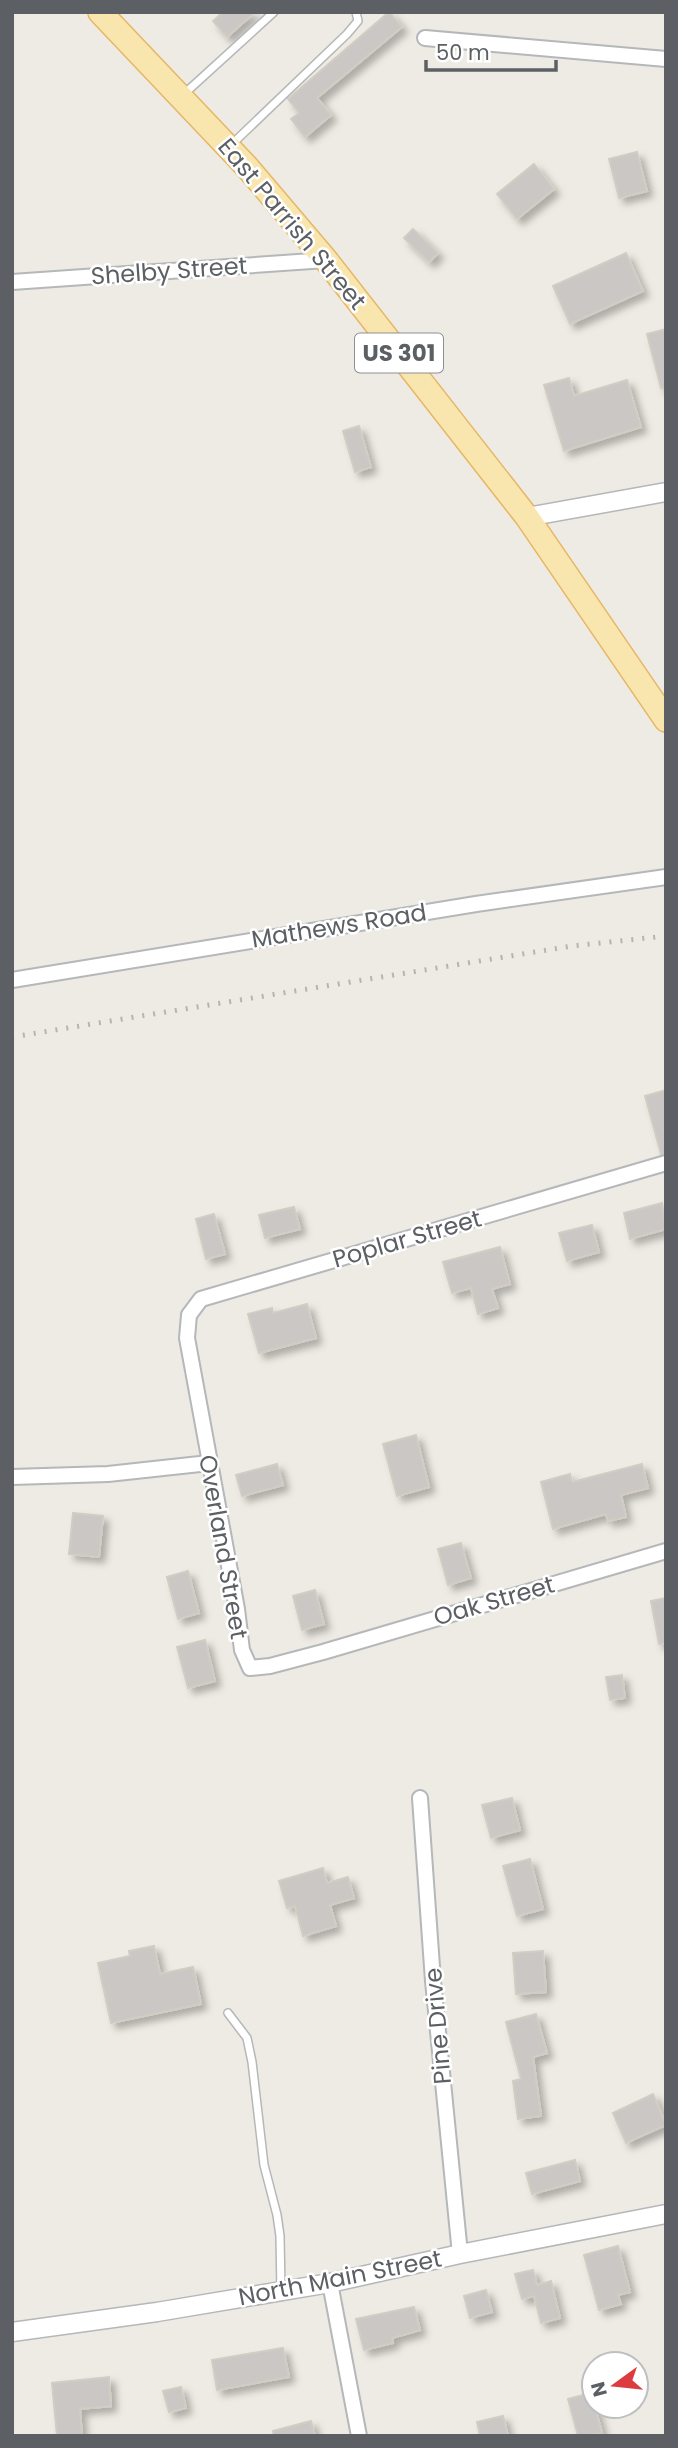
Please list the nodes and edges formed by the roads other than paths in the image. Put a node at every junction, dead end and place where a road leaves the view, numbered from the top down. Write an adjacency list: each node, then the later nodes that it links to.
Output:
1 (100, 12): 6 (main road, East Parrish Street / US 301)
2 (274, 12): 6 (lane)
3 (356, 12): 7 (lane)
4 (425, 38): 5 (street)
5 (666, 59)
6 (180, 96): 7 (main road, East Parrish Street / US 301)
7 (229, 147): 8 (main road, East Parrish Street / US 301)
8 (326, 260): 9 (street, Shelby Street); 11 (main road, East Parrish Street / US 301)
9 (12, 282)
10 (666, 492): 11 (street)
11 (527, 517): 12 (main road, East Parrish Street / US 301)
12 (666, 720)
13 (666, 877): 14 (street, Mathews Road)
14 (12, 980)
15 (666, 1163): 16 (street, Poplar Street)
16 (189, 1351): 17 (street, Overland Street)
17 (209, 1463): 18 (street); 20 (street, Overland Street)
18 (12, 1477)
19 (666, 1551): 20 (street, Oak Street)
20 (323, 1652)
21 (420, 1798): 24 (street, Pine Drive)
22 (228, 2013): 26 (lane)
23 (666, 2214): 24 (street, North Main Street)
24 (460, 2254): 25 (street, North Main Street)
25 (330, 2284): 26 (street, North Main Street); 28 (street)
26 (281, 2291): 27 (street, North Main Street)
27 (12, 2332)
28 (359, 2436)

